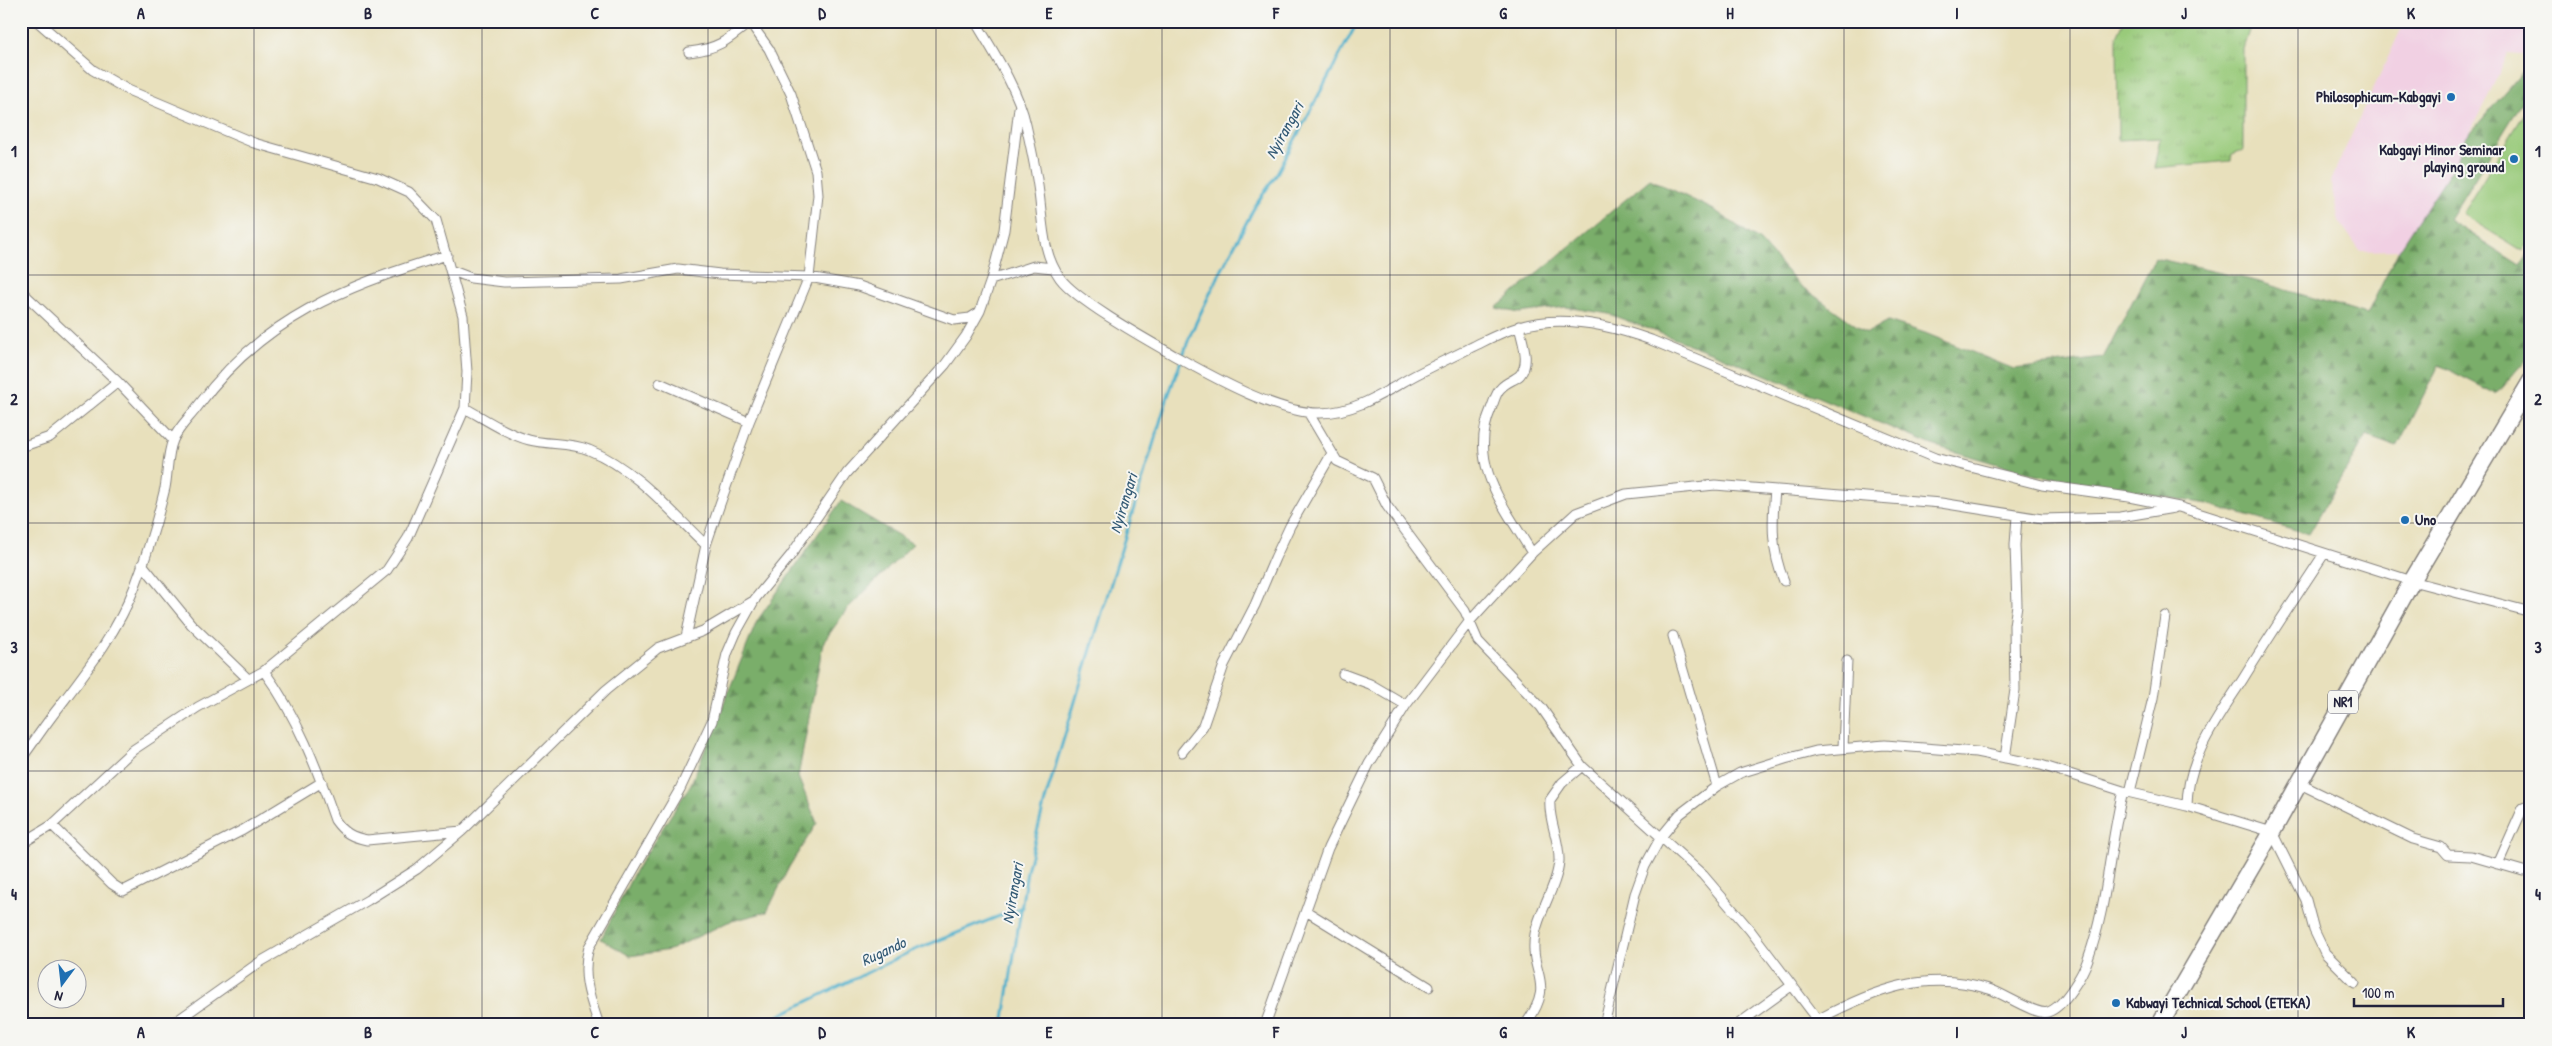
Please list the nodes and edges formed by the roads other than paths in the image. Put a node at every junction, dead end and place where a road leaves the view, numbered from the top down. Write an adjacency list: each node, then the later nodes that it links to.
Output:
1 (37, 21): 6 (street)
2 (975, 21): 5 (street)
3 (749, 22): 4 (street); 9 (street)
4 (689, 52)
5 (1020, 104): 7 (street); 10 (street)
6 (447, 255): 8 (street); 20 (street)
7 (1053, 268): 10 (street); 18 (street)
8 (450, 270): 9 (street); 17 (street)
9 (810, 278): 12 (street); 19 (street)
10 (991, 280): 12 (street)
11 (21, 291): 15 (street)
12 (980, 311): 32 (street)
13 (1519, 326): 18 (street); 24 (street); 27 (street)
14 (2531, 381): 31 (highway, NR1)
15 (118, 382): 20 (street); 21 (street)
16 (660, 383): 19 (street)
17 (464, 408): 26 (street); 39 (street)
18 (1308, 412): 22 (street)
19 (749, 422): 26 (street)
20 (173, 440): 29 (street)
21 (21, 447)
22 (1332, 455): 35 (street); 44 (street)
23 (1775, 490): 25 (street); 27 (street); 30 (street)
24 (2179, 507): 25 (street); 28 (street)
25 (2017, 516): 45 (street)
26 (706, 545): 37 (street)
27 (1532, 552): 35 (street)
28 (2324, 554): 31 (street); 53 (street)
29 (142, 564): 41 (street); 46 (street)
30 (1784, 581)
31 (2412, 581): 33 (street); 49 (highway, NR1)
32 (756, 600): 37 (street); 67 (street)
33 (2531, 612)
34 (2165, 616): 51 (street)
35 (1469, 622): 42 (street); 47 (street)
36 (1673, 636): 50 (street)
37 (686, 637): 55 (street)
38 (1847, 661): 43 (street)
39 (264, 671): 41 (street); 48 (street)
40 (1343, 674): 42 (street)
41 (248, 679): 54 (street)
42 (1406, 705): 61 (street)
43 (1843, 748): 45 (street); 50 (street)
44 (1182, 752)
45 (2005, 758): 51 (street)
46 (21, 759)
47 (1582, 766): 57 (street); 69 (street)
48 (322, 782): 54 (street); 55 (street)
49 (2298, 783): 56 (highway, NR1); 59 (street)
50 (1717, 786): 57 (street)
51 (2127, 792): 53 (street); 65 (street)
52 (2531, 805): 59 (street)
53 (2187, 806): 56 (street)
54 (52, 826): 58 (street)
55 (462, 831): 66 (street)
56 (2272, 832): 62 (street); 72 (highway, NR1)
57 (1661, 837): 63 (street); 70 (street)
58 (21, 844)
59 (2498, 864): 60 (street)
60 (2523, 871)
61 (1306, 910): 64 (street); 68 (street)
62 (2355, 984)
63 (1791, 986): 65 (street); 71 (street)
64 (1429, 987)
65 (1820, 1022)
66 (171, 1025)
67 (600, 1025)
68 (1265, 1025)
69 (1525, 1025)
70 (1604, 1025)
71 (1737, 1025)
72 (2160, 1025)

